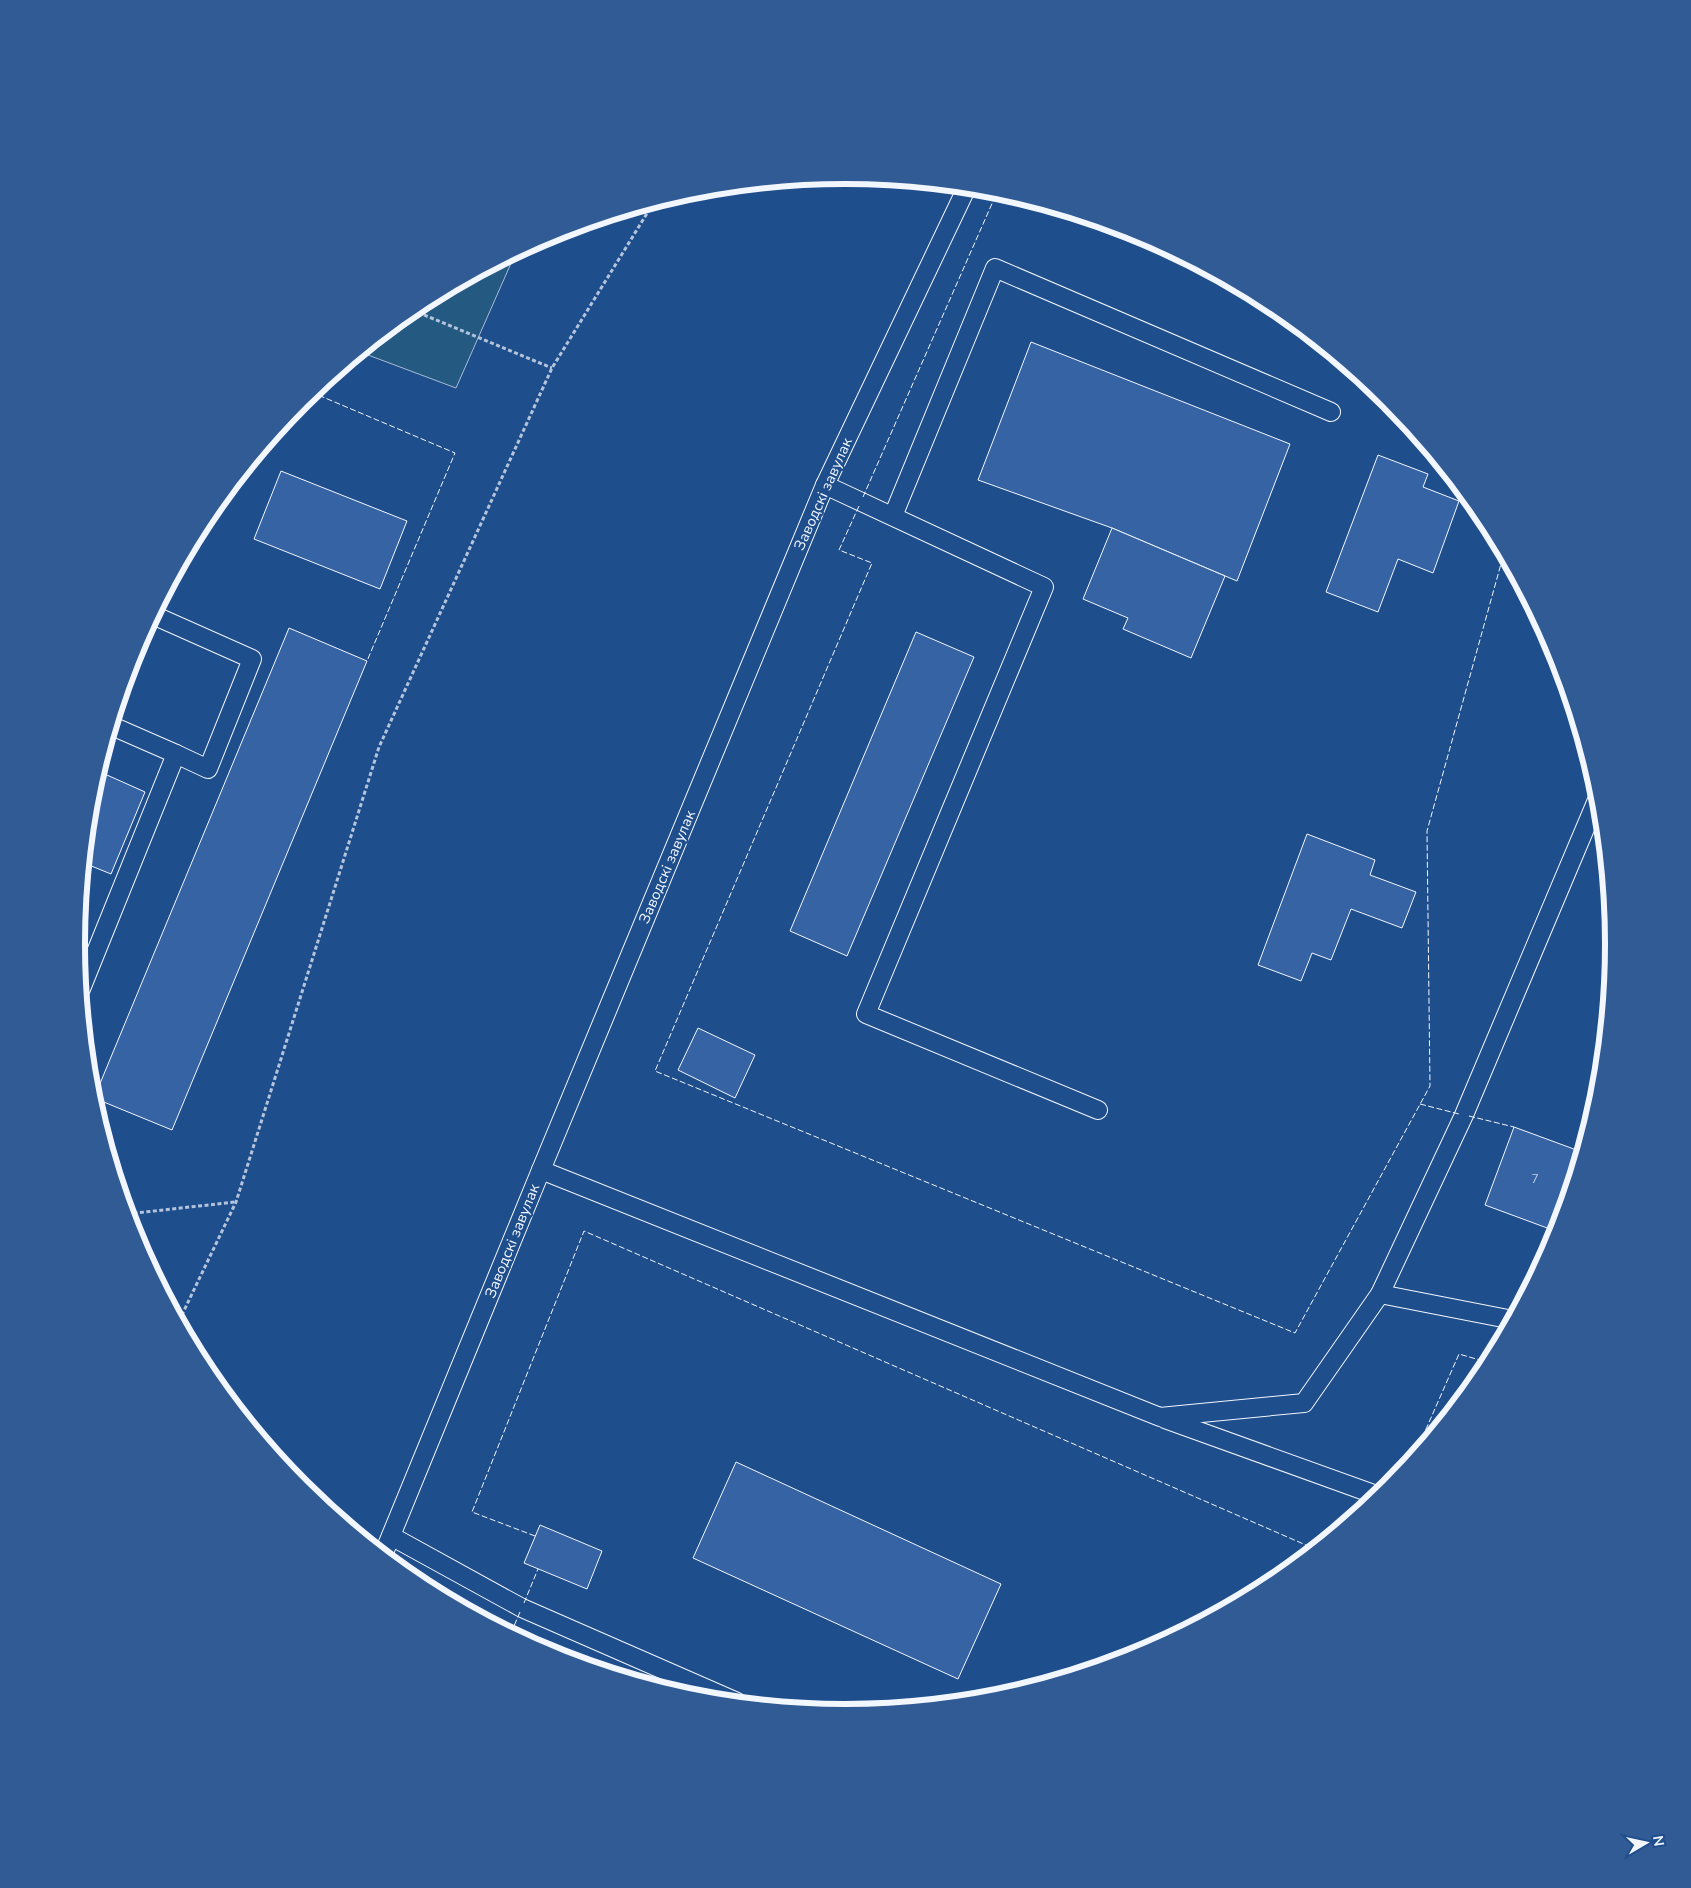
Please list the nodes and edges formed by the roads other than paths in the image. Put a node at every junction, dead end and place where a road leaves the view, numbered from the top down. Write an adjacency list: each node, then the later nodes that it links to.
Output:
1 (964, 193): 3 (lane, Заводскі завулак)
2 (1332, 412): 4 (lane)
3 (826, 485): 4 (lane); 11 (lane, Заводскі завулак)
4 (893, 516): 10 (lane)
5 (158, 618): 7 (lane)
6 (117, 728): 7 (lane)
7 (176, 754): 9 (lane)
8 (1593, 809): 12 (lane)
9 (86, 976)
10 (1098, 1110)
11 (541, 1170): 14 (lane); 16 (lane, Заводскі завулак)
12 (1380, 1294): 13 (lane); 14 (lane)
13 (1507, 1319)
14 (1160, 1417): 15 (lane)
15 (1371, 1493)
16 (391, 1536): 17 (lane, Заводскі завулак); 18 (lane)
17 (386, 1549)
18 (716, 1693)

